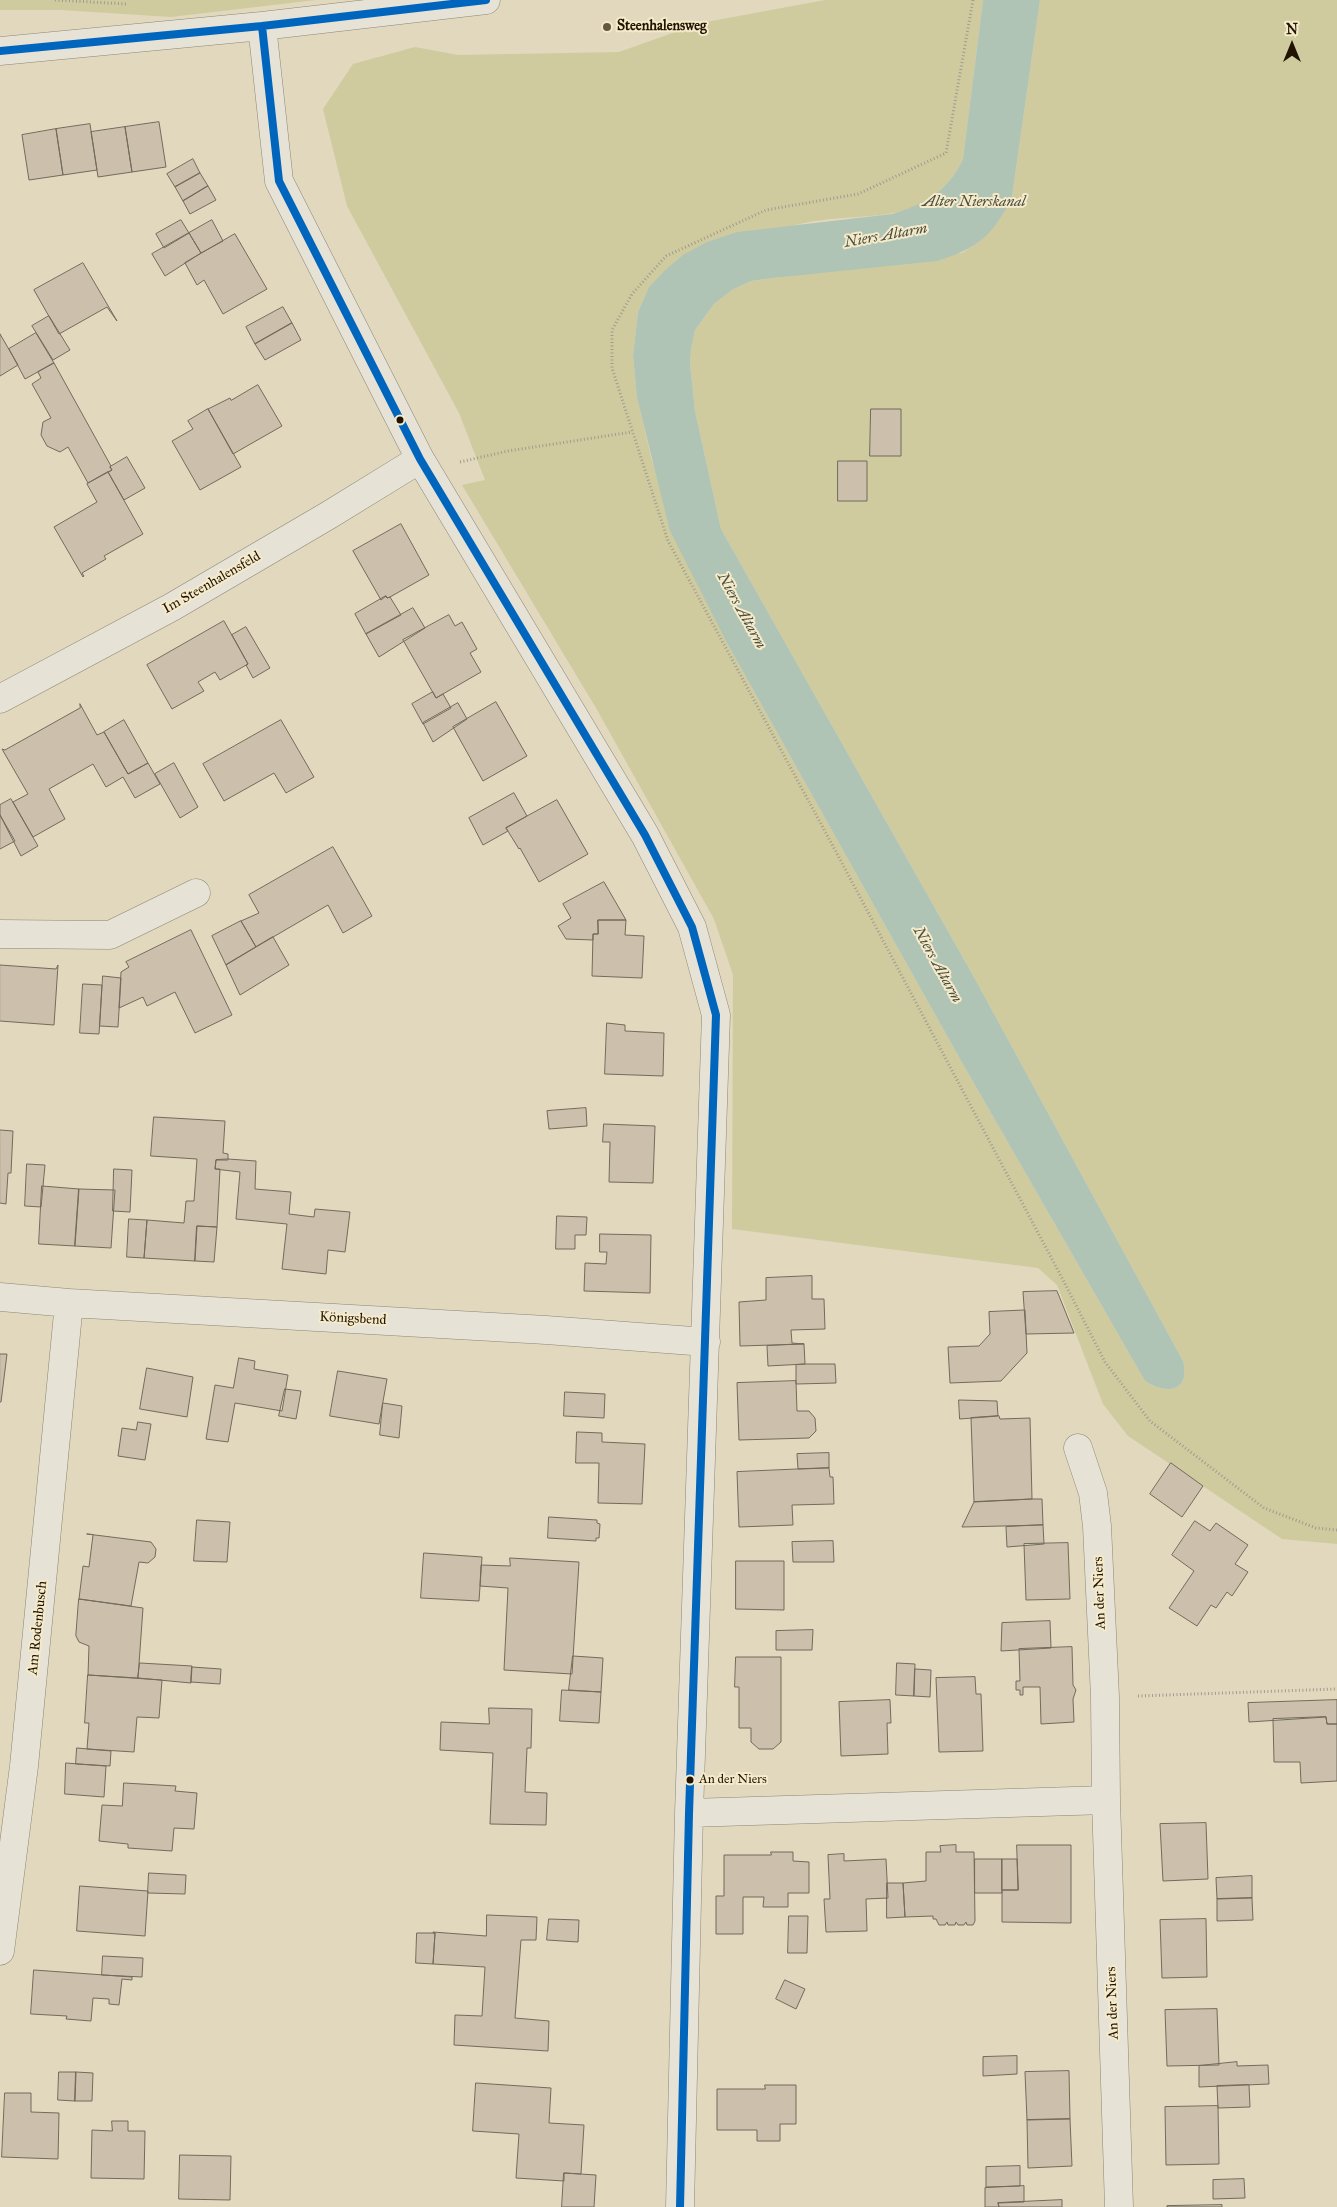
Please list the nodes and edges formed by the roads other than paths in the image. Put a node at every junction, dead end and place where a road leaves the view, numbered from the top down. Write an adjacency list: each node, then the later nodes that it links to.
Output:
1 (486, 0): 2 (street)
2 (262, 26): 3 (street); 4 (street)
3 (0, 51)
4 (424, 466): 5 (street, Im Steenhalensfeld); 10 (street)
5 (1, 694)
6 (196, 893): 7 (street)
7 (0, 934)
8 (0, 1297): 9 (street, Königsbend)
9 (69, 1303): 10 (street, Königsbend); 14 (street, Am Rodenbusch)
10 (706, 1342): 13 (street)
11 (1078, 1448): 12 (street, An der Niers)
12 (1106, 1800): 13 (street); 16 (street, An der Niers)
13 (688, 1813): 15 (street)
14 (0, 1952)
15 (680, 2207)
16 (1119, 2207)

